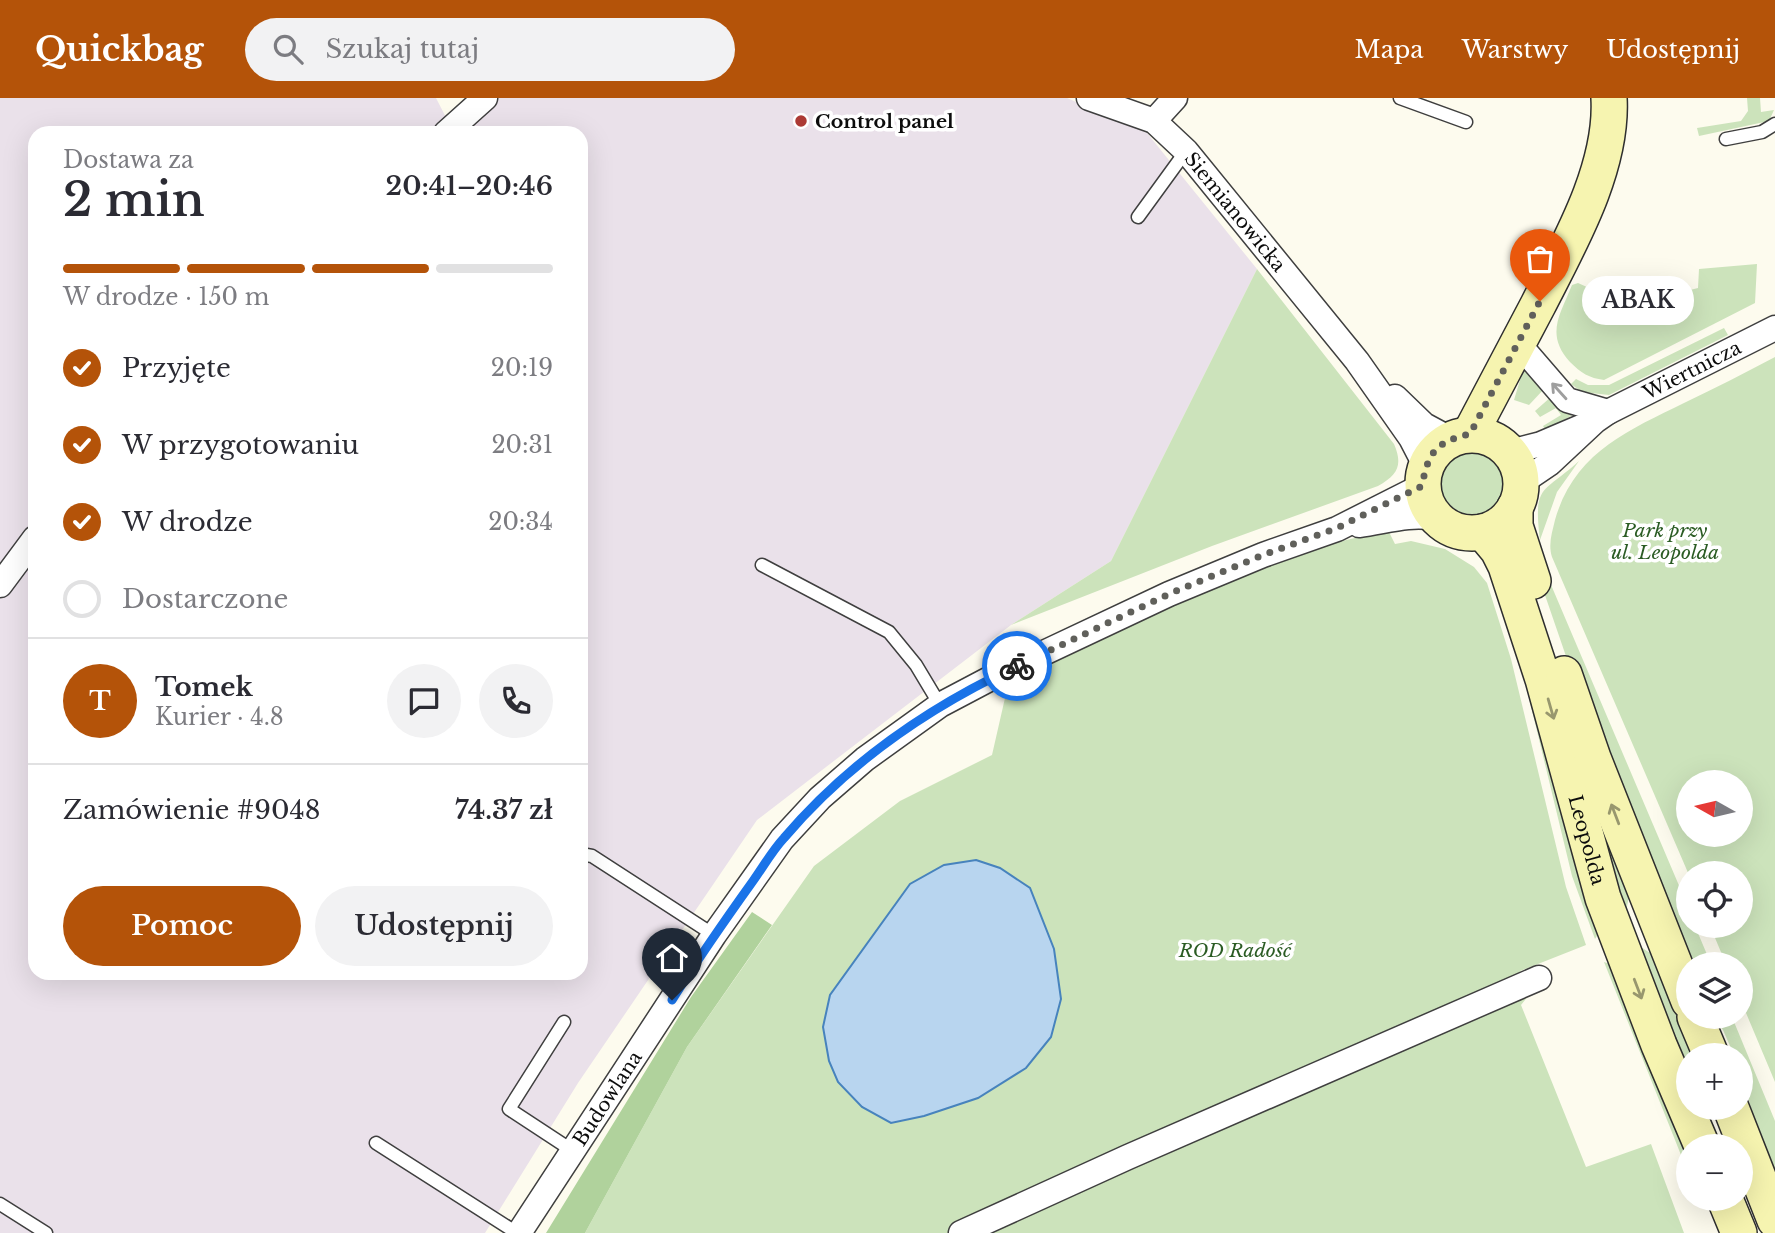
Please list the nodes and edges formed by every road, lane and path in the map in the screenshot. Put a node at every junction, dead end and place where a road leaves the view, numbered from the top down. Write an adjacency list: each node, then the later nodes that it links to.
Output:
1 (485, 98): 9 (street)
2 (1089, 98): 6 (street, Siemianowicka)
3 (1175, 98): 6 (street)
4 (1400, 98): 7 (lane)
5 (1609, 98): 14 (street)
6 (1154, 121): 11 (street, Siemianowicka)
7 (1466, 122)
8 (1775, 124): 10 (lane)
9 (454, 126)
10 (1726, 139)
11 (1186, 151): 12 (lane); 15 (street, Siemianowicka)
12 (1138, 217)
13 (1775, 328): 16 (street, Wiertnicza)
14 (1525, 336): 16 (street, one-way to 14); 17 (street)
15 (1357, 361): 17 (street, Siemianowicka); 18 (street, Siemianowicka)
16 (1601, 416): 17 (street, Wiertnicza)
17 (1494, 459): 18 (street); 20 (street); 26 (street, Leopolda, one-way to 17)
18 (1427, 490): 19 (street); 19 (street); 20 (street)
19 (1337, 528): 24 (street, Budowlana)
20 (1483, 532): 28 (street, Leopolda, one-way to 28)
21 (28, 547): 23 (street)
22 (762, 565): 24 (lane)
23 (0, 585)
24 (940, 705): 27 (street, Budowlana)
25 (588, 855): 27 (lane)
26 (1658, 925): 28 (street); 29 (street, Leopolda)
27 (714, 935): 35 (street, Budowlana)
28 (1619, 941): 33 (street, Leopolda, one-way to 33)
29 (1676, 969)
30 (1539, 978): 41 (street)
31 (564, 1022): 35 (lane)
32 (1736, 1120): 38 (street)
33 (1697, 1134)
34 (376, 1143): 40 (lane)
35 (573, 1151): 40 (street, Budowlana)
36 (0, 1204): 39 (lane)
37 (1730, 1211): 42 (street)
38 (1775, 1220)
39 (46, 1233)
40 (518, 1233)
41 (961, 1233)
42 (1739, 1233)

